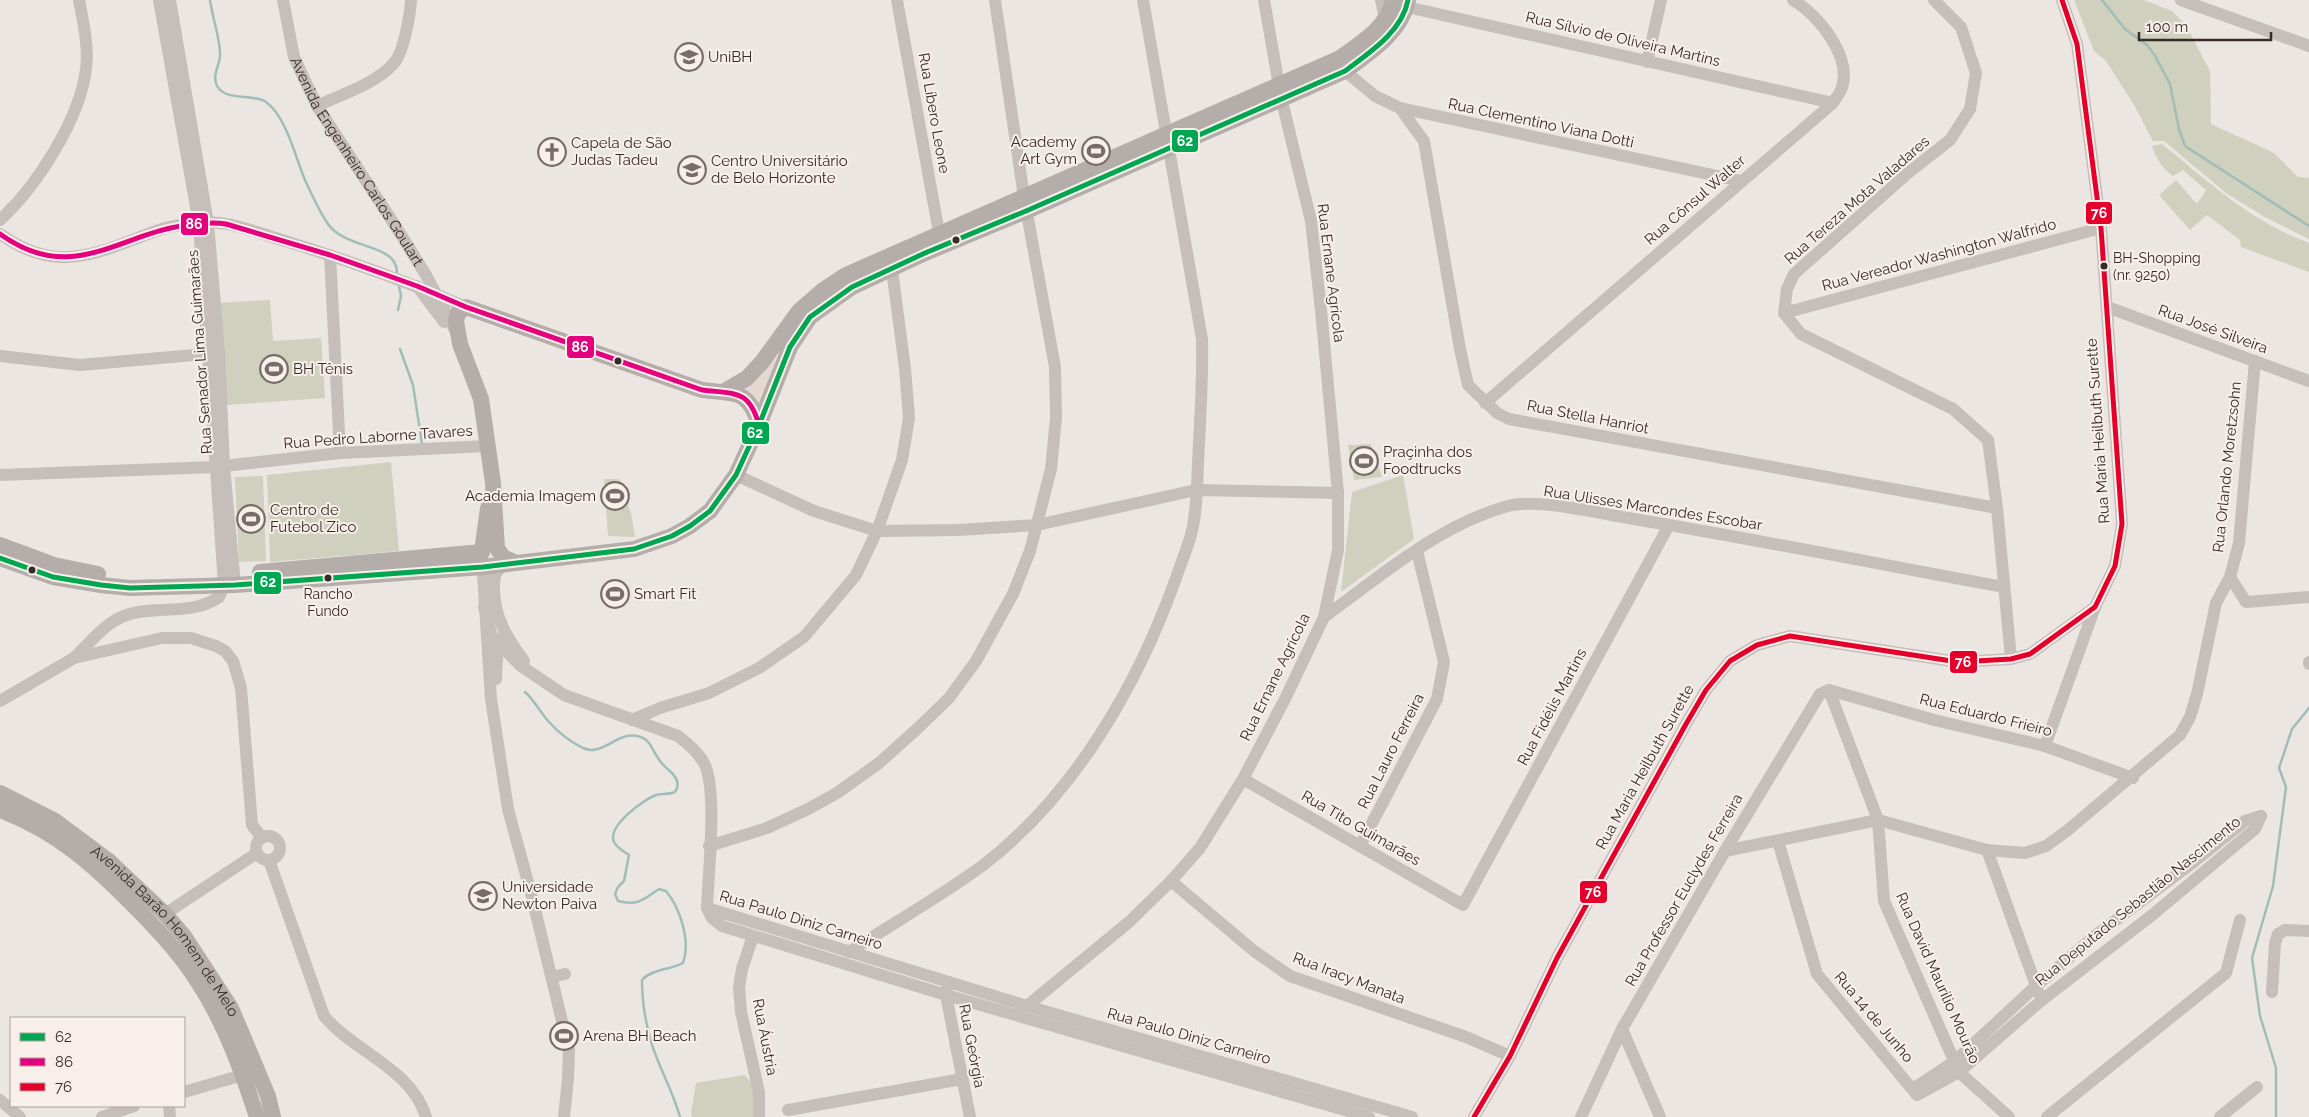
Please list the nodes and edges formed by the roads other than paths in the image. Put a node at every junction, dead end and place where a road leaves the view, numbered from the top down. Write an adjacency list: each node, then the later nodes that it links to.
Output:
1 (78, 0): 28 (street)
2 (159, 0): 29 (street, Rua Senador Lima Guimarães)
3 (170, 0): 29 (street, Rua Senador Lima Guimarães)
4 (283, 0): 23 (street, Avenida Engenheiro Carlos Goulart)
5 (410, 0): 23 (street)
6 (897, 0): 31 (street, Rua Líbero Leone)
7 (994, 0): 27 (street)
8 (1143, 0): 25 (street)
9 (1264, 0): 21 (street, Rua Ernane Agrícola)
10 (1380, 0): 17 (street)
11 (1661, 0): 19 (street)
12 (1794, 0): 22 (street, Rua Cônsul Walter)
13 (1934, 0): 40 (street, Rua Tereza Mota Valadares)
14 (2062, 0): 30 (street, Rua Maria Heilbuth Surette)
15 (2181, 0): 18 (street)
16 (1403, 2): 17 (main road); 19 (street, Rua Sílvio de Oliveira Martins); 20 (main road)
17 (1385, 21): 21 (main road)
18 (2309, 46)
19 (1647, 62): 22 (street, Rua Sílvio de Oliveira Martins)
20 (1345, 70): 21 (main road); 24 (street, Rua Clementino Viana Dotti)
21 (1281, 90): 25 (main road); 56 (street, Rua Ernane Agrícola)
22 (1833, 103): 26 (street, Rua Cônsul Walter)
23 (317, 106): 37 (street, Avenida Engenheiro Carlos Goulart)
24 (1400, 108): 26 (street, Rua Clementino Viana Dotti); 47 (street, Rua Stella Hanriot)
25 (1168, 140): 27 (main road); 55 (street)
26 (1741, 181): 47 (street, Rua Cônsul Walter)
27 (1025, 204): 31 (main road); 33 (main road); 59 (street)
28 (0, 220)
29 (204, 223): 32 (street); 34 (street); 42 (street, Rua Senador Lima Guimarães)
30 (2102, 228): 39 (street, Rua Maria Heilbuth Surette); 40 (street, Rua Vereador Washington Walfrido)
31 (939, 233): 33 (main road)
32 (0, 234)
33 (918, 250): 35 (main road); 46 (main road)
34 (330, 255): 36 (street); 50 (street)
35 (892, 270): 48 (main road); 60 (street)
36 (417, 286): 37 (street); 41 (street, Avenida Engenheiro Carlos Goulart)
37 (436, 294): 38 (street); 41 (street, Avenida Engenheiro Carlos Goulart)
38 (466, 307): 41 (main road); 46 (main road)
39 (2107, 307): 44 (street, Rua José Silveira); 71 (street, Rua Maria Heilbuth Surette)
40 (1784, 313): 57 (street)
41 (459, 340): 49 (main road, Avenida Engenheiro Carlos Goulart)
42 (214, 353): 43 (street); 51 (street, Rua Senador Lima Guimarães)
43 (0, 356)
44 (2254, 361): 45 (street, Rua José Silveira); 66 (street, Rua Orlando Moretzsohn)
45 (2309, 381)
46 (725, 391): 48 (main road)
47 (1485, 403): 57 (street, Rua Stella Hanriot)
48 (759, 425): 53 (main road)
49 (488, 446): 50 (street, Rua Pedro Laborne Tavares); 54 (main road, Avenida Engenheiro Carlos Goulart)
50 (340, 453): 51 (street, Rua Pedro Laborne Tavares)
51 (220, 466): 52 (street, Rua Pedro Laborne Tavares); 67 (street, Rua Senador Lima Guimarães)
52 (0, 475)
53 (736, 475): 60 (street); 65 (main road)
54 (493, 483): 64 (main road, Avenida Engenheiro Carlos Goulart); 65 (main road, Avenida Engenheiro Carlos Goulart)
55 (1196, 490): 56 (street); 59 (street); 108 (street)
56 (1338, 494): 72 (street, Rua Ernane Agrícola)
57 (1997, 508): 68 (street)
58 (1669, 524): 62 (street, Rua Ulisses Marcondes Escobar); 68 (street, Rua Ulisses Marcondes Escobar); 101 (street, Rua Fidélis Martins)
59 (1037, 525): 60 (street); 94 (street)
60 (877, 531): 83 (street)
61 (0, 545): 67 (main road)
62 (1417, 551): 72 (street, Rua Ulisses Marcondes Escobar); 95 (street, Rua Lauro Ferreira)
63 (0, 558): 67 (main road)
64 (482, 560): 65 (main road); 67 (main road); 70 (street)
65 (514, 562): 73 (street)
66 (2230, 577): 69 (street); 87 (street, Rua Orlando Moretzsohn)
67 (229, 580): 75 (street)
68 (2004, 587): 76 (street)
69 (2309, 598)
70 (484, 607): 74 (street); 81 (street)
71 (2095, 607): 76 (street, Rua Maria Heilbuth Surette); 86 (street)
72 (1324, 617): 88 (street, Rua Ernane Agrícola)
73 (498, 619): 74 (street); 78 (street)
74 (498, 644): 77 (street); 79 (street)
75 (74, 658): 82 (street); 92 (street)
76 (2011, 659): 118 (street, Rua Maria Heilbuth Surette)
77 (516, 662): 78 (street); 79 (street)
78 (532, 674): 84 (street)
79 (496, 679): 81 (street)
80 (1829, 690): 86 (street, Rua Eduardo Frieiro); 91 (street, Rua David Maurilio Mourão); 97 (street, Rua Professor Euclydes Ferreira)
81 (491, 699): 110 (street)
82 (0, 701)
83 (660, 708): 84 (street); 85 (street)
84 (632, 720): 85 (street)
85 (656, 728): 94 (street)
86 (2045, 746): 87 (street, Rua Eduardo Frieiro)
87 (2133, 778): 96 (street, Rua Orlando Moretzsohn)
88 (1243, 779): 95 (street, Rua Tito Guimarães); 100 (street, Rua Ernane Agrícola)
89 (0, 793): 104 (main road, Avenida Barão Homem de Melo)
90 (0, 810): 102 (main road, Avenida Barão Homem de Melo)
91 (1878, 820): 93 (street); 96 (street, Rua Orlando Moretzsohn); 119 (street, Rua David Maurilio Mourão)
92 (262, 838): 98 (street); 99 (street)
93 (1778, 841): 97 (street); 124 (street, Rua 14 de Junho)
94 (709, 846): 103 (street)
95 (1360, 846): 101 (street, Rua Tito Guimarães)
96 (1987, 850): 112 (street)
97 (1725, 851): 117 (street, Rua Professor Euclydes Ferreira)
98 (258, 853): 99 (street); 104 (street)
99 (269, 860): 134 (street)
100 (1172, 881): 116 (street, Rua Ernane Agrícola); 118 (street, Rua Iracy Manata)
101 (1463, 906)
102 (136, 907): 104 (main road); 120 (main road, Avenida Barão Homem de Melo)
103 (707, 908): 107 (street, Rua Paulo Diniz Carneiro); 108 (street, Rua Paulo Diniz Carneiro)
104 (165, 914): 126 (main road, Avenida Barão Homem de Melo)
105 (2240, 920): 144 (street)
106 (2309, 931): 113 (street)
107 (753, 936): 114 (street, Rua Paulo Diniz Carneiro); 136 (street, Rua Áustria)
108 (849, 952): 111 (street, Rua Paulo Diniz Carneiro)
109 (565, 974): 110 (street)
110 (551, 977): 135 (street)
111 (948, 980): 114 (street, Rua Geórgia); 116 (street, Rua Paulo Diniz Carneiro)
112 (2036, 986): 115 (street); 115 (street, Rua Deputado Sebastião Nascimento); 119 (street, Rua Deputado Sebastião Nascimento)
113 (2272, 992)
114 (946, 995): 121 (street, Rua Geórgia); 125 (street, Rua Paulo Diniz Carneiro)
115 (2042, 1000): 119 (street, Rua Deputado Sebastião Nascimento)
116 (1027, 1006): 125 (street, Rua Paulo Diniz Carneiro)
117 (1622, 1029): 141 (street, Rua Professor Euclydes Ferreira); 142 (street)
118 (1510, 1056): 140 (street, Rua Maria Heilbuth Surette)
119 (1957, 1066): 124 (street, Rua Deputado Sebastião Nascimento); 143 (street, Rua David Maurilio Mourão)
120 (243, 1075): 123 (street); 126 (main road); 132 (main road, Avenida Barão Homem de Melo)
121 (962, 1079): 129 (street); 137 (street, Rua Geórgia)
122 (2257, 1088): 145 (street)
123 (185, 1092)
124 (1915, 1092)
125 (1308, 1093): 138 (street, Rua Paulo Diniz Carneiro); 139 (street, Rua Paulo Diniz Carneiro)
126 (268, 1096): 133 (main road, Avenida Barão Homem de Melo)
127 (0, 1100): 130 (street)
128 (131, 1107): 131 (street)
129 (788, 1110)
130 (20, 1117)
131 (102, 1117)
132 (257, 1117)
133 (273, 1117)
134 (426, 1117)
135 (564, 1117)
136 (758, 1117)
137 (970, 1117)
138 (1369, 1117)
139 (1412, 1117)
140 (1474, 1117)
141 (1581, 1117)
142 (1660, 1117)
143 (2009, 1117)
144 (2047, 1117)
145 (2220, 1117)

